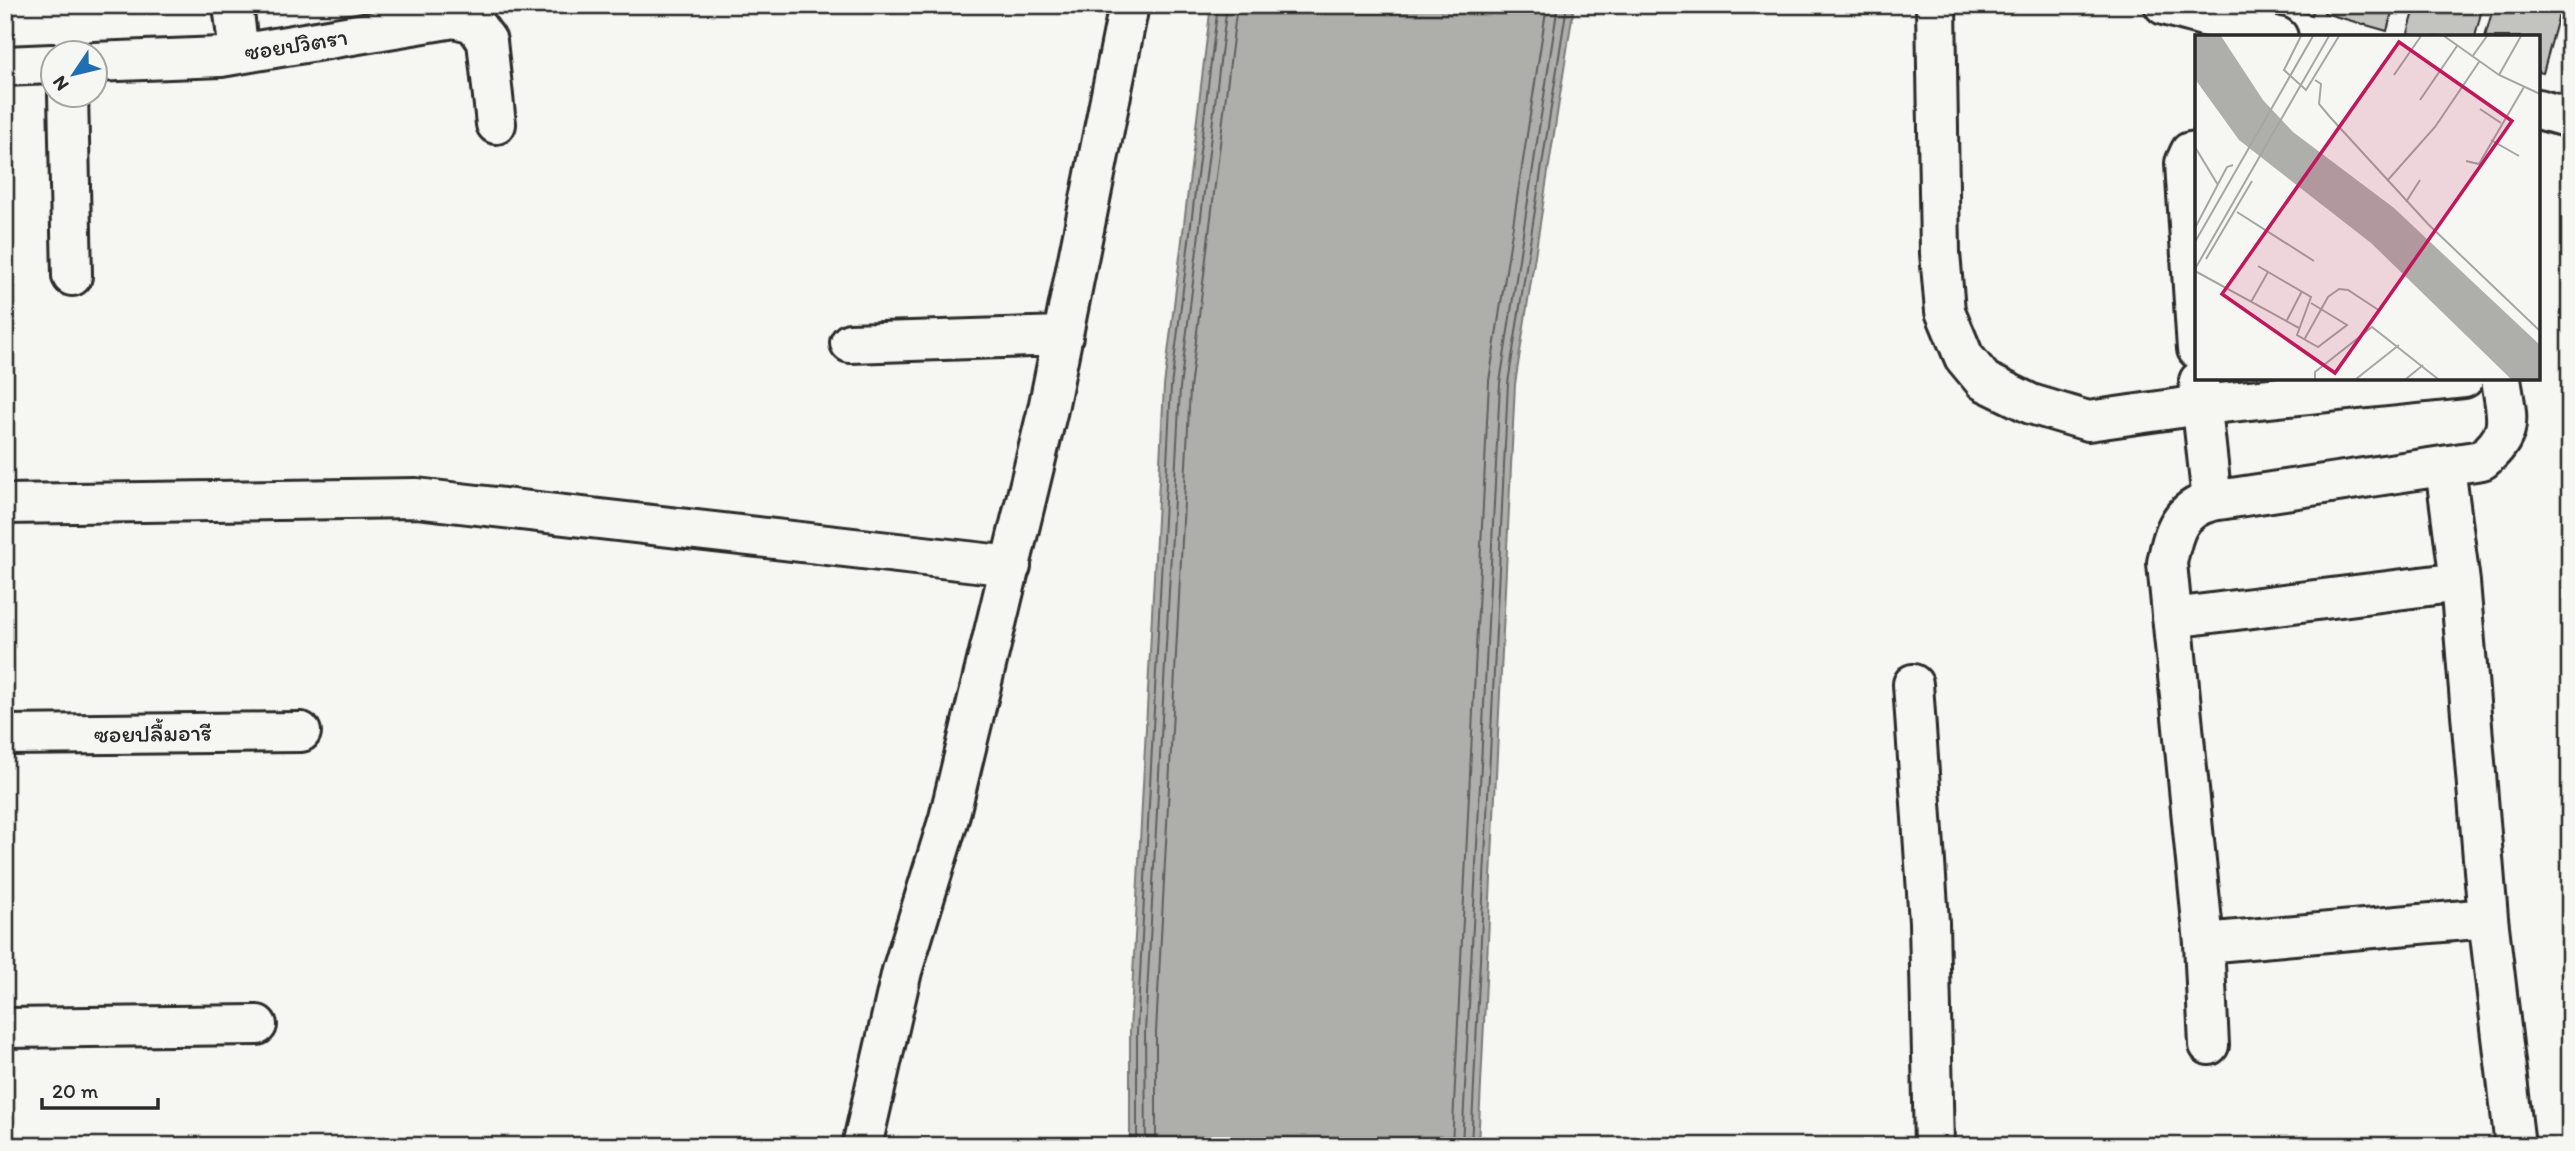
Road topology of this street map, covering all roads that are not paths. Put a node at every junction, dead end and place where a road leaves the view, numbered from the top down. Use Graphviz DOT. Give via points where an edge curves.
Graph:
graph roads {
  1 [pos="233,5"];
  2 [pos="1129,5"];
  3 [pos="1936,5"];
  4 [pos="2164,5"];
  5 [pos="2271,35"];
  6 [pos="239,54"];
  7 [pos="108,61"];
  8 [pos="38,65"];
  9 [pos="5,66"];
  10 [pos="68,108"];
  11 [pos="2540,110"];
  12 [pos="2570,118"];
  13 [pos="496,124"];
  14 [pos="2195,151"];
  15 [pos="72,276"];
  16 [pos="2195,318"];
  17 [pos="1063,336"];
  18 [pos="850,342"];
  19 [pos="2423,380"];
  20 [pos="2501,380"];
  21 [pos="2200,391"];
  22 [pos="2445,467"];
  23 [pos="2212,501"];
  24 [pos="5,504"];
  25 [pos="1011,566"];
  26 [pos="2460,582"];
  27 [pos="2172,618"];
  28 [pos="1913,684"];
  29 [pos="301,732"];
  30 [pos="5,735"];
  31 [pos="2488,918"];
  32 [pos="2204,943"];
  33 [pos="257,1025"];
  34 [pos="5,1028"];
  35 [pos="2209,1045"];
  36 [pos="862,1146"];
  37 [pos="1934,1146"];
  38 [pos="2515,1146"];
  1 -- 6 [label="street"];
  2 -- 17 [label="street"];
  3 -- 21 [label="street" via="1941,265 1945,311 1964,357 1984,381 2031,404 2088,421"];
  4 -- 5 [label="street"];
  6 -- 7 [label="street, ซอยปวิตรา"];
  6 -- 13 [label="street, ซอยปวิตรา" via="454,18 474,23 486,41"];
  8 -- 9 [label="street"];
  10 -- 15 [label="street"];
  11 -- 12 [label="street"];
  14 -- 16 [label="street" via="2185,163"];
  17 -- 18 [label="street"];
  17 -- 25 [label="street"];
  19 -- 21 [label="street"];
  20 -- 22 [label="street" via="2507,428 2500,446 2482,460"];
  21 -- 23 [label="street"];
  22 -- 23 [label="street"];
  22 -- 26 [label="street"];
  23 -- 27 [label="street" via="2183,516 2173,534 2167,563"];
  24 -- 25 [label="street" via="416,498"];
  25 -- 36 [label="street" via="949,818 902,971"];
  26 -- 27 [label="street"];
  26 -- 31 [label="street"];
  27 -- 32 [label="street"];
  28 -- 37 [label="street" via="1929,922"];
  29 -- 30 [label="street, ซอยปลื้มอารี"];
  31 -- 32 [label="street"];
  31 -- 38 [label="street"];
  32 -- 35 [label="street"];
  33 -- 34 [label="street"];
}
